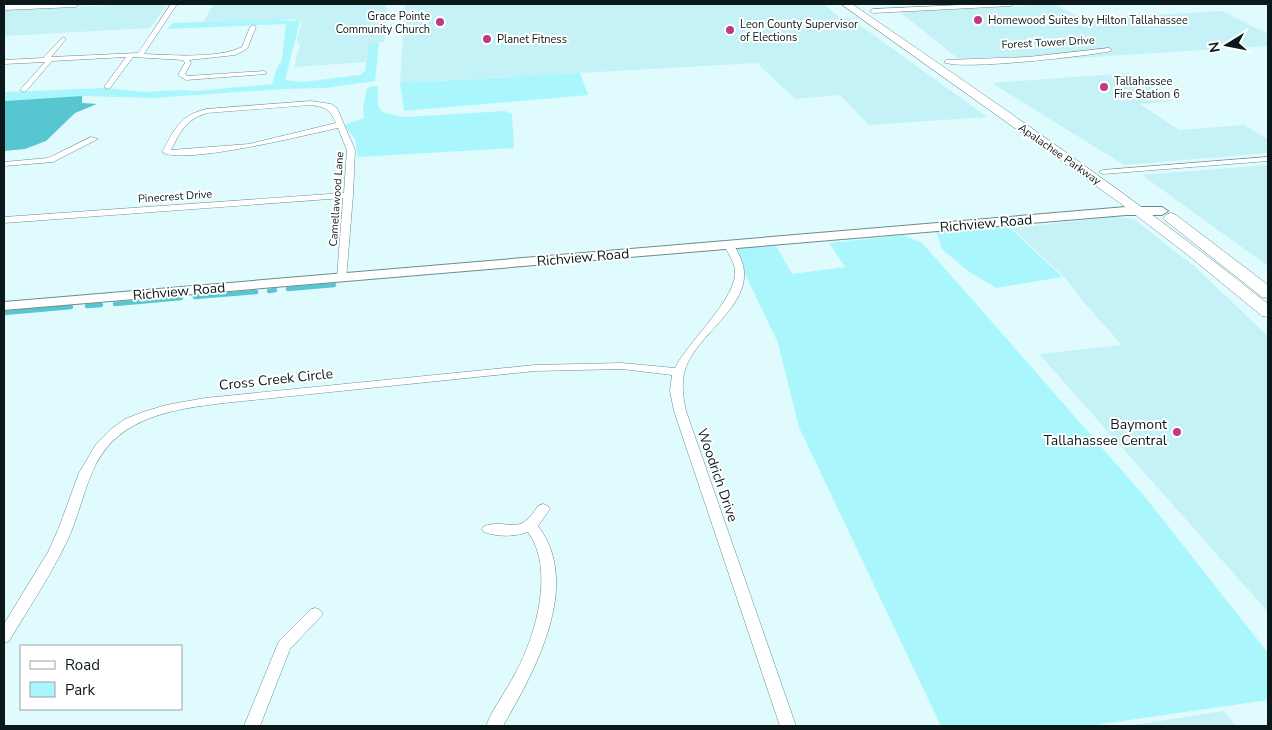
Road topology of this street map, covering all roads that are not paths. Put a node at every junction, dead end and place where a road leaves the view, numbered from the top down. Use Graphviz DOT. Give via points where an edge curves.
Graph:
graph roads {
  1 [pos="75,4"];
  2 [pos="174,4"];
  3 [pos="846,4"];
  4 [pos="1011,4"];
  5 [pos="4,7"];
  6 [pos="862,9"];
  7 [pos="877,14"];
  8 [pos="253,27"];
  9 [pos="63,39"];
  10 [pos="131,55"];
  11 [pos="140,55"];
  12 [pos="185,58"];
  13 [pos="48,60"];
  14 [pos="4,62"];
  15 [pos="947,62"];
  16 [pos="930,63"];
  17 [pos="264,73"];
  18 [pos="108,87"];
  19 [pos="24,90"];
  20 [pos="1010,113"];
  21 [pos="339,125"];
  22 [pos="174,137"];
  23 [pos="94,139"];
  24 [pos="206,151"];
  25 [pos="1268,160"];
  26 [pos="4,164"];
  27 [pos="1103,172"];
  28 [pos="349,195"];
  29 [pos="1140,211"];
  30 [pos="1162,211"];
  31 [pos="4,220"];
  32 [pos="729,245"];
  33 [pos="342,278"];
  34 [pos="1268,293"];
  35 [pos="4,306"];
  36 [pos="1268,312"];
  37 [pos="680,372"];
  38 [pos="543,510"];
  39 [pos="531,526"];
  40 [pos="489,529"];
  41 [pos="315,614"];
  42 [pos="4,637"];
  43 [pos="252,726"];
  44 [pos="494,726"];
  45 [pos="788,726"];
  1 -- 5 [label="main road"];
  2 -- 11 [label="street"];
  3 -- 6 [label="main road, Apalachee Parkway"];
  4 -- 7 [label="street"];
  6 -- 7 [label="main road"];
  6 -- 16 [label="main road, Apalachee Parkway"];
  7 -- 15 [label="main road, Apalachee Parkway"];
  8 -- 12 [label="street" via="241,52"];
  9 -- 13 [label="street"];
  10 -- 11 [label="street"];
  10 -- 13 [label="street"];
  10 -- 18 [label="street"];
  11 -- 12 [label="street"];
  12 -- 17 [label="street" via="188,64 181,75 186,78"];
  13 -- 14 [label="street"];
  13 -- 19 [label="street"];
  15 -- 15 [label="street, Forest Tower Drive" via="1073,55 1109,50 963,59"];
  15 -- 16 [label="main road"];
  15 -- 20 [label="main road, Apalachee Parkway"];
  16 -- 20 [label="main road, Apalachee Parkway" via="978,96"];
  20 -- 27 [label="main road, Apalachee Parkway"];
  20 -- 29 [label="main road, Apalachee Parkway"];
  21 -- 22 [label="street, Camellawood Lane" via="334,110 318,104 230,108 201,112 187,118"];
  21 -- 24 [label="street" via="269,143"];
  21 -- 28 [label="street, Camellawood Lane" via="349,140 351,150"];
  22 -- 24 [label="street" via="179,143"];
  22 -- 24 [label="street" via="166,152"];
  23 -- 26 [label="street" via="50,160"];
  25 -- 27 [label="street"];
  27 -- 30 [label="main road, Apalachee Parkway"];
  28 -- 31 [label="street, Pinecrest Drive"];
  28 -- 33 [label="street, Camellawood Lane"];
  29 -- 30 [label="street, Richview Road"];
  29 -- 32 [label="street, Richview Road"];
  29 -- 36 [label="main road, Apalachee Parkway"];
  30 -- 34 [label="main road, Apalachee Parkway"];
  32 -- 33 [label="street, Richview Road"];
  32 -- 37 [label="street, Woodrich Drive" via="740,272 738,286 684,359"];
  33 -- 35 [label="street, Richview Road"];
  37 -- 42 [label="street, Cross Creek Circle" via="622,366 535,368 224,399 157,409 116,431 90,462 61,538"];
  37 -- 45 [label="street, Woodrich Drive" via="676,388 680,411"];
  38 -- 39 [label="street"];
  39 -- 40 [label="street" via="510,531"];
  39 -- 44 [label="street" via="542,539 548,559 548,594 542,632 526,669"];
  41 -- 43 [label="street" via="284,645"];
}
